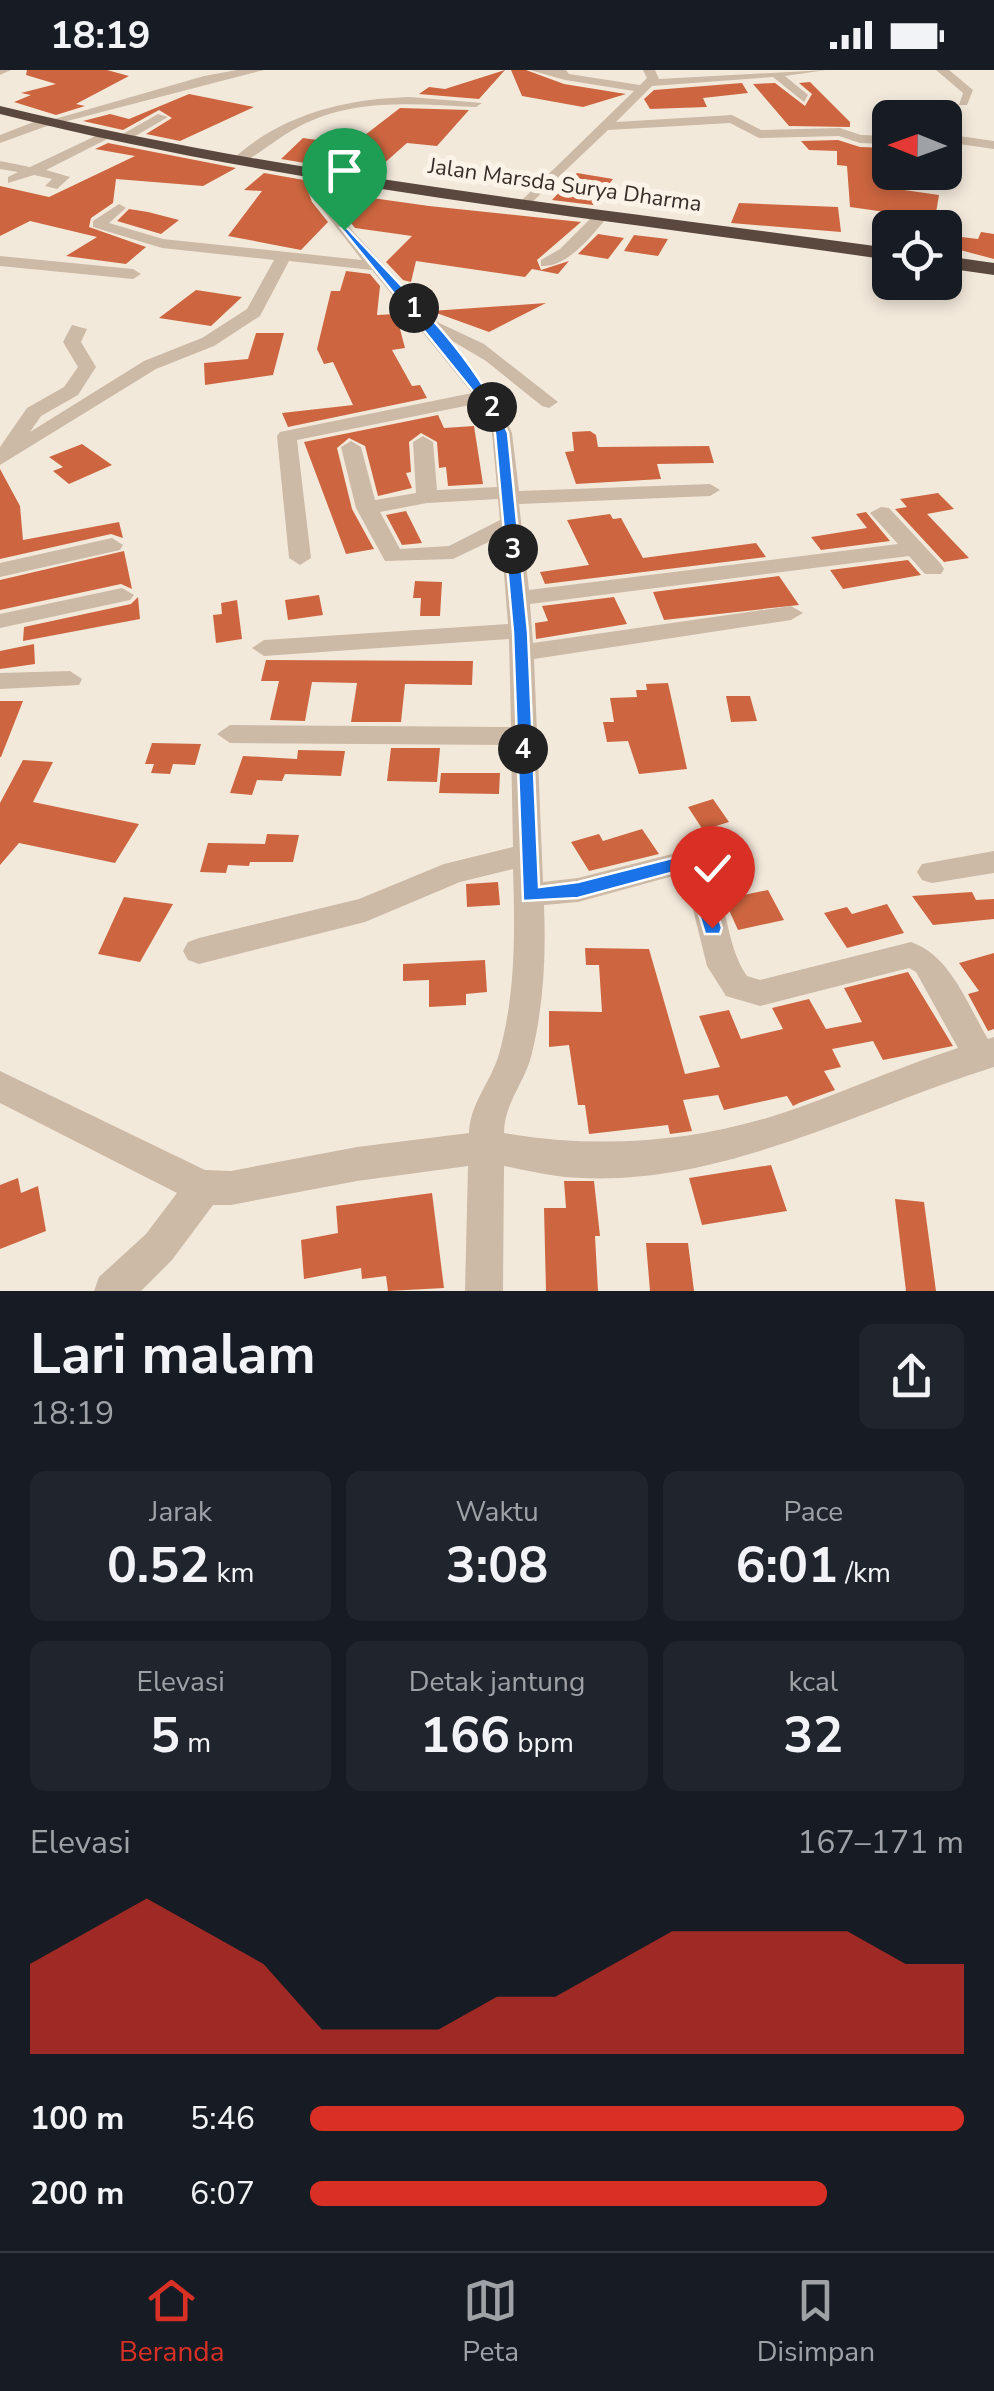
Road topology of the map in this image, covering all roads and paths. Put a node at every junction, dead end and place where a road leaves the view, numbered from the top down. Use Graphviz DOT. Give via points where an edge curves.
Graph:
graph roads {
  1 [pos="258,70"];
  2 [pos="536,70"];
  3 [pos="603,70"];
  4 [pos="820,70"];
  5 [pos="942,70"];
  6 [pos="562,73"];
  7 [pos="776,74"];
  8 [pos="646,81"];
  9 [pos="613,85"];
  10 [pos="804,98"];
  11 [pos="963,102"];
  12 [pos="476,103"];
  13 [pos="0,110"];
  14 [pos="162,117"];
  15 [pos="46,124"];
  16 [pos="603,127"];
  17 [pos="851,136"];
  18 [pos="114,138"];
  19 [pos="872,138"];
  20 [pos="0,139"];
  21 [pos="962,140"];
  22 [pos="994,145"];
  23 [pos="241,158"];
  24 [pos="859,160"];
  25 [pos="0,164"];
  26 [pos="34,171"];
  27 [pos="312,172"];
  28 [pos="14,180"];
  29 [pos="52,186"];
  30 [pos="527,204"];
  31 [pos="118,208"];
  32 [pos="603,214"];
  33 [pos="872,251"];
  34 [pos="283,258"];
  35 [pos="0,262"];
  36 [pos="547,263"];
  37 [pos="962,264"];
  38 [pos="374,266"];
  39 [pos="994,269"];
  40 [pos="133,274"];
  41 [pos="429,325"];
  42 [pos="78,329"];
  43 [pos="482,396"];
  44 [pos="549,402"];
  45 [pos="424,442"];
  46 [pos="350,447"];
  47 [pos="1,459"];
  48 [pos="710,490"];
  49 [pos="427,497"];
  50 [pos="510,504"];
  51 [pos="367,508"];
  52 [pos="881,513"];
  53 [pos="112,545"];
  54 [pos="911,548"];
  55 [pos="300,558"];
  56 [pos="0,570"];
  57 [pos="933,570"];
  58 [pos="122,595"];
  59 [pos="518,598"];
  60 [pos="791,613"];
  61 [pos="0,621"];
  62 [pos="520,642"];
  63 [pos="264,648"];
  64 [pos="70,679"];
  65 [pos="0,681"];
  66 [pos="230,734"];
  67 [pos="522,736"];
  68 [pos="528,854"];
  69 [pos="994,862"];
  70 [pos="932,872"];
  71 [pos="530,896"];
  72 [pos="200,951"];
  73 [pos="986,1053"];
  74 [pos="0,1086"];
  75 [pos="488,1147"];
  76 [pos="204,1187"];
  77 [pos="113,1291"];
  78 [pos="484,1291"];
  1 -- 15 [label="street"];
  2 -- 6 [label="street"];
  3 -- 9 [label="street"];
  4 -- 7 [label="street"];
  5 -- 11 [label="street" via="969,92"];
  6 -- 9 [label="street"];
  7 -- 8 [label="street" via="677,88"];
  7 -- 10 [label="street"];
  8 -- 9 [label="street"];
  8 -- 16 [label="street"];
  12 -- 23 [label="street" via="382,101 331,110"];
  13 -- 15 [label="highway, Jalan Marsda Surya Dharma"];
  14 -- 18 [label="street"];
  15 -- 18 [label="highway, Jalan Marsda Surya Dharma"];
  15 -- 20 [label="street"];
  16 -- 17 [label="street" via="726,119 759,134"];
  16 -- 30 [label="street"];
  17 -- 19 [label="street"];
  17 -- 24 [label="street"];
  18 -- 23 [label="highway, Jalan Marsda Surya Dharma"];
  18 -- 26 [label="street"];
  21 -- 22 [label="street"];
  23 -- 27 [label="highway, Jalan Marsda Surya Dharma"];
  25 -- 26 [label="street"];
  26 -- 28 [label="street"];
  26 -- 29 [label="street" via="62,177"];
  27 -- 30 [label="highway, Jalan Marsda Surya Dharma"];
  27 -- 38 [label="street" via="322,200"];
  30 -- 32 [label="highway, Jalan Marsda Surya Dharma"];
  31 -- 34 [label="street" via="98,224 162,244"];
  32 -- 33 [label="highway, Jalan Marsda Surya Dharma"];
  32 -- 36 [label="street"];
  34 -- 38 [label="street"];
  34 -- 47 [label="street" via="254,312 208,342 150,365"];
  35 -- 40 [label="street"];
  37 -- 39 [label="highway"];
  38 -- 41 [label="street"];
  41 -- 43 [label="street"];
  41 -- 44 [label="street" via="487,352"];
  42 -- 47 [label="street" via="72,342 87,367 82,380 34,412"];
  43 -- 50 [label="street" via="502,433"];
  43 -- 55 [label="street" via="287,436"];
  45 -- 49 [label="street"];
  46 -- 51 [label="street"];
  48 -- 50 [label="street"];
  49 -- 50 [label="street"];
  49 -- 51 [label="street"];
  50 -- 51 [label="street" via="453,552 403,557 388,552"];
  50 -- 59 [label="street"];
  52 -- 54 [label="street"];
  53 -- 56 [label="street"];
  54 -- 57 [label="street"];
  54 -- 59 [label="street"];
  58 -- 61 [label="street"];
  59 -- 62 [label="street"];
  60 -- 62 [label="street"];
  62 -- 63 [label="street"];
  62 -- 67 [label="street"];
  64 -- 65 [label="street"];
  66 -- 67 [label="street"];
  67 -- 68 [label="street"];
  68 -- 71 [label="street"];
  68 -- 72 [label="street" via="454,872 365,910"];
  69 -- 70 [label="street"];
  71 -- 73 [label="street" via="676,864 702,885 723,966 737,987 760,993 911,955 927,963"];
  71 -- 75 [label="street" via="532,965 515,1057 487,1116"];
  73 -- 75 [label="street" via="798,1124 698,1150 564,1160"];
  74 -- 76 [label="street"];
  75 -- 76 [label="street"];
  75 -- 78 [label="street"];
  76 -- 77 [label="street" via="159,1247"];
}
